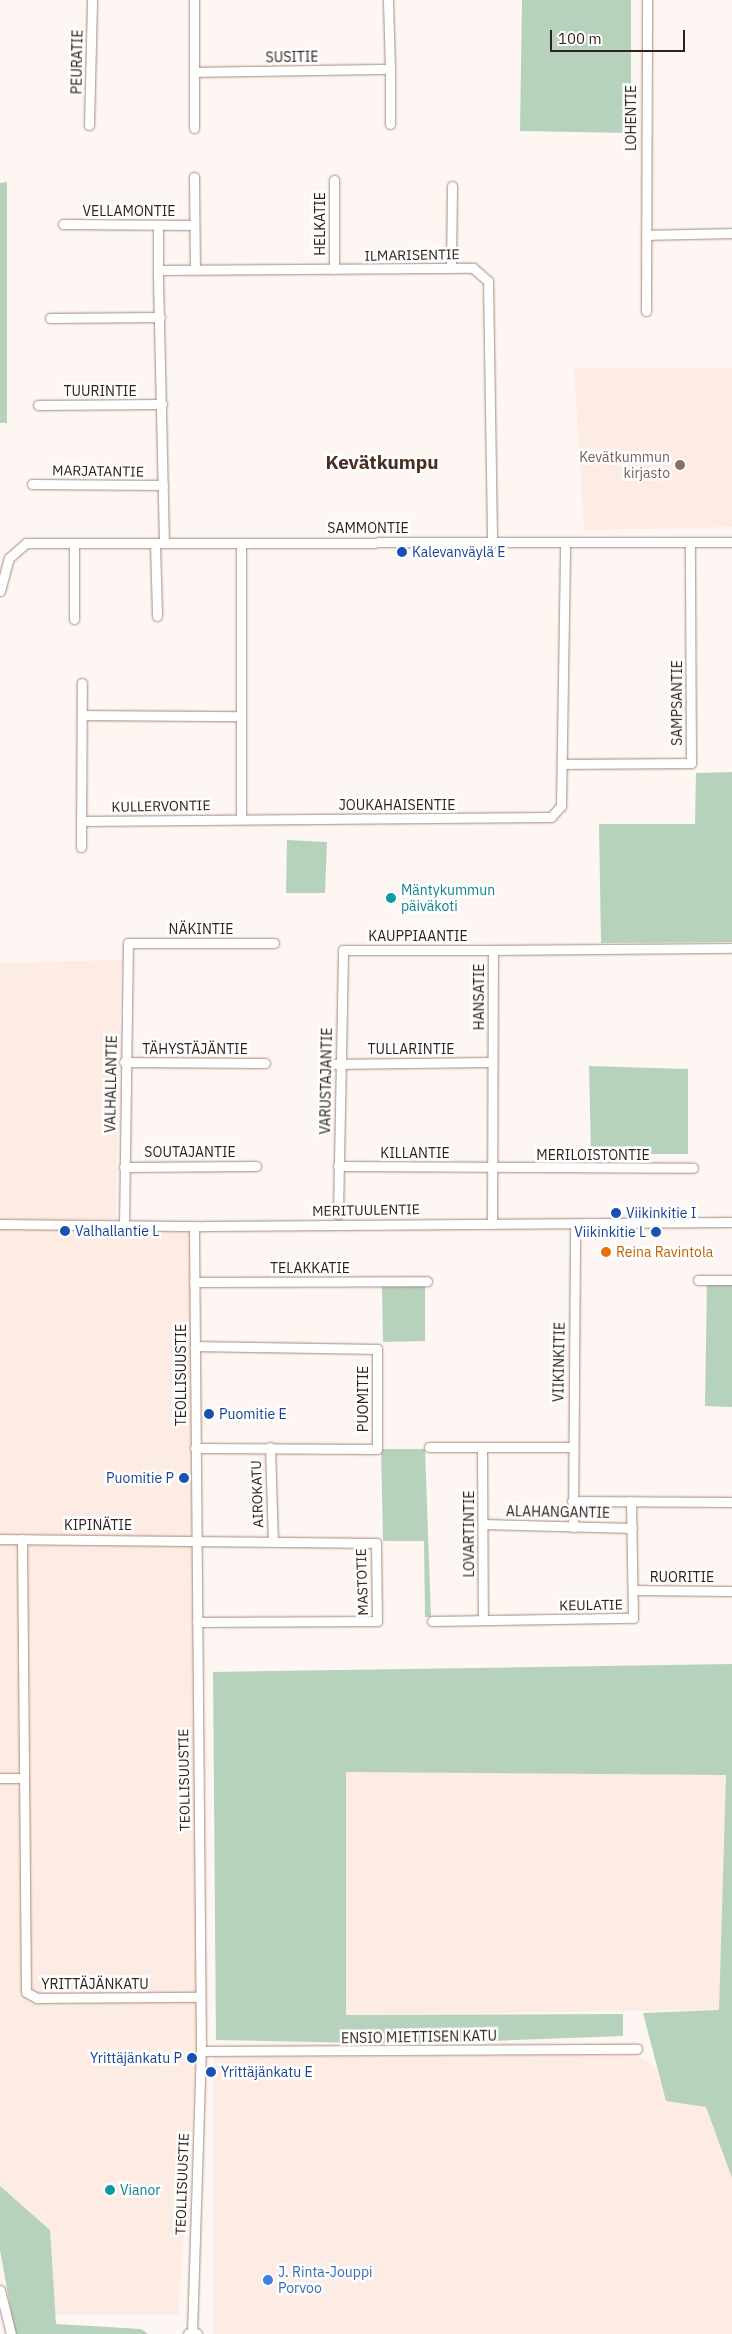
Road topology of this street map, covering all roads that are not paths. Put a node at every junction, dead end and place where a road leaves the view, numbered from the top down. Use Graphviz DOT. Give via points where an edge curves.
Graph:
graph roads {
  1 [pos="92,0"];
  2 [pos="194,0"];
  3 [pos="388,0"];
  4 [pos="647,0"];
  5 [pos="390,70"];
  6 [pos="194,72"];
  7 [pos="390,124"];
  8 [pos="89,125"];
  9 [pos="194,128"];
  10 [pos="194,177"];
  11 [pos="334,180"];
  12 [pos="452,186"];
  13 [pos="63,224"];
  14 [pos="158,225"];
  15 [pos="194,225"];
  16 [pos="732,233"];
  17 [pos="646,235"];
  18 [pos="195,268"];
  19 [pos="451,268"];
  20 [pos="334,269"];
  21 [pos="158,270"];
  22 [pos="646,311"];
  23 [pos="160,317"];
  24 [pos="50,318"];
  25 [pos="162,404"];
  26 [pos="38,405"];
  27 [pos="32,484"];
  28 [pos="163,485"];
  29 [pos="732,542"];
  30 [pos="74,543"];
  31 [pos="160,543"];
  32 [pos="241,543"];
  33 [pos="492,543"];
  34 [pos="565,544"];
  35 [pos="690,544"];
  36 [pos="0,591"];
  37 [pos="157,616"];
  38 [pos="74,619"];
  39 [pos="82,684"];
  40 [pos="82,715"];
  41 [pos="240,716"];
  42 [pos="562,764"];
  43 [pos="241,819"];
  44 [pos="81,821"];
  45 [pos="81,847"];
  46 [pos="128,943"];
  47 [pos="274,943"];
  48 [pos="732,948"];
  49 [pos="343,950"];
  50 [pos="492,950"];
  51 [pos="124,1062"];
  52 [pos="492,1062"];
  53 [pos="265,1063"];
  54 [pos="330,1064"];
  55 [pos="340,1064"];
  56 [pos="124,1166"];
  57 [pos="256,1166"];
  58 [pos="338,1166"];
  59 [pos="492,1167"];
  60 [pos="693,1168"];
  61 [pos="338,1214"];
  62 [pos="732,1222"];
  63 [pos="492,1223"];
  64 [pos="0,1224"];
  65 [pos="575,1224"];
  66 [pos="124,1226"];
  67 [pos="194,1226"];
  68 [pos="698,1280"];
  69 [pos="732,1280"];
  70 [pos="427,1281"];
  71 [pos="194,1282"];
  72 [pos="195,1346"];
  73 [pos="270,1447"];
  74 [pos="429,1447"];
  75 [pos="572,1447"];
  76 [pos="195,1448"];
  77 [pos="482,1448"];
  78 [pos="572,1501"];
  79 [pos="631,1501"];
  80 [pos="732,1502"];
  81 [pos="483,1524"];
  82 [pos="573,1527"];
  83 [pos="632,1528"];
  84 [pos="0,1539"];
  85 [pos="22,1539"];
  86 [pos="195,1540"];
  87 [pos="272,1541"];
  88 [pos="633,1590"];
  89 [pos="732,1591"];
  90 [pos="482,1620"];
  91 [pos="432,1621"];
  92 [pos="197,1622"];
  93 [pos="0,1778"];
  94 [pos="23,1778"];
  95 [pos="200,1997"];
  96 [pos="637,2049"];
  97 [pos="200,2052"];
  98 [pos="0,2290"];
  99 [pos="11,2334"];
  100 [pos="193,2334"];
  1 -- 8 [label="street, PEURATIE"];
  2 -- 6 [label="street"];
  3 -- 5 [label="street"];
  4 -- 17 [label="street, LOHENTIE"];
  5 -- 6 [label="street, SUSITIE"];
  5 -- 7 [label="street"];
  6 -- 9 [label="street"];
  10 -- 15 [label="street"];
  11 -- 20 [label="street, HELKATIE"];
  12 -- 19 [label="street"];
  13 -- 14 [label="street, VELLAMONTIE"];
  14 -- 15 [label="street, VELLAMONTIE"];
  14 -- 21 [label="street"];
  15 -- 18 [label="street"];
  16 -- 17 [label="street"];
  17 -- 22 [label="street, LOHENTIE"];
  18 -- 20 [label="street, ILMARISENTIE"];
  18 -- 21 [label="street, ILMARISENTIE"];
  19 -- 20 [label="street, ILMARISENTIE"];
  19 -- 33 [label="street, ILMARISENTIE" via="473,268 488,281"];
  21 -- 23 [label="street"];
  23 -- 24 [label="street"];
  23 -- 25 [label="street"];
  25 -- 26 [label="street, TUURINTIE"];
  25 -- 28 [label="street"];
  27 -- 28 [label="street, MARJATANTIE"];
  28 -- 31 [label="street"];
  29 -- 35 [label="street, SAMMONTIE"];
  30 -- 31 [label="street, SAMMONTIE"];
  30 -- 36 [label="street, SAMMONTIE" via="26,544 9,558"];
  30 -- 38 [label="street"];
  31 -- 32 [label="street, SAMMONTIE"];
  31 -- 37 [label="street"];
  32 -- 33 [label="street, SAMMONTIE"];
  32 -- 41 [label="street"];
  33 -- 34 [label="street, SAMMONTIE"];
  34 -- 35 [label="street, SAMMONTIE"];
  34 -- 42 [label="street, JOUKAHAISENTIE"];
  35 -- 42 [label="street, SAMPSANTIE" via="691,764"];
  39 -- 40 [label="street"];
  40 -- 41 [label="street"];
  40 -- 44 [label="street"];
  41 -- 43 [label="street"];
  42 -- 43 [label="street, JOUKAHAISENTIE" via="562,806 551,817"];
  43 -- 44 [label="street, KULLERVONTIE"];
  44 -- 45 [label="street"];
  46 -- 47 [label="street, NÄKINTIE"];
  46 -- 51 [label="street, VALHALLANTIE"];
  48 -- 50 [label="street, HANSATIE"];
  49 -- 50 [label="street, KAUPPIAANTIE"];
  49 -- 55 [label="street, VARUSTAJANTIE"];
  50 -- 52 [label="street, HANSATIE"];
  51 -- 53 [label="street, TÄHYSTÄJÄNTIE"];
  51 -- 56 [label="street, VALHALLANTIE"];
  52 -- 55 [label="street, TULLARINTIE"];
  52 -- 59 [label="street, HANSATIE"];
  54 -- 55 [label="street, TULLARINTIE"];
  55 -- 58 [label="street, VARUSTAJANTIE"];
  56 -- 57 [label="street, SOUTAJANTIE"];
  56 -- 66 [label="street, VALHALLANTIE"];
  58 -- 59 [label="street, KILLANTIE"];
  58 -- 61 [label="street, VARUSTAJANTIE"];
  59 -- 60 [label="street, MERILOISTONTIE"];
  59 -- 63 [label="street, HANSATIE"];
  62 -- 65 [label="street, MERITUULENTIE"];
  63 -- 65 [label="street, MERITUULENTIE"];
  63 -- 67 [label="street, MERITUULENTIE"];
  64 -- 66 [label="street, MERITUULENTIE"];
  65 -- 75 [label="street, VIIKINKITIE"];
  66 -- 67 [label="street, MERITUULENTIE"];
  67 -- 71 [label="street, TEOLLISUUSTIE"];
  68 -- 69 [label="street"];
  70 -- 71 [label="street, TELAKKATIE"];
  71 -- 72 [label="street, TEOLLISUUSTIE"];
  72 -- 73 [label="street, PUOMITIE" via="376,1349 377,1449"];
  72 -- 76 [label="street, TEOLLISUUSTIE"];
  73 -- 76 [label="street, PUOMITIE"];
  73 -- 87 [label="street, AIROKATU"];
  74 -- 77 [label="street"];
  75 -- 77 [label="street"];
  75 -- 78 [label="street, VIIKINKITIE"];
  76 -- 86 [label="street, TEOLLISUUSTIE"];
  77 -- 81 [label="street, LOVARTINTIE"];
  78 -- 79 [label="street"];
  78 -- 82 [label="street, VIIKINKITIE"];
  79 -- 80 [label="street"];
  79 -- 83 [label="street, KEULATIE"];
  81 -- 82 [label="street, ALAHANGANTIE"];
  81 -- 90 [label="street, LOVARTINTIE"];
  82 -- 83 [label="street, ALAHANGANTIE"];
  83 -- 88 [label="street, KEULATIE"];
  84 -- 85 [label="street, KIPINÄTIE"];
  85 -- 86 [label="street, KIPINÄTIE"];
  85 -- 94 [label="street, YRITTÄJÄNKATU"];
  86 -- 87 [label="street, MASTOTIE"];
  86 -- 92 [label="street, TEOLLISUUSTIE"];
  87 -- 92 [label="street, MASTOTIE" via="376,1543 378,1621"];
  88 -- 89 [label="street, RUORITIE"];
  88 -- 90 [label="street, KEULATIE" via="633,1618"];
  90 -- 91 [label="street, KEULATIE"];
  92 -- 95 [label="street, TEOLLISUUSTIE"];
  93 -- 94 [label="street"];
  94 -- 95 [label="street, YRITTÄJÄNKATU" via="26,1992 37,1998"];
  95 -- 97 [label="street, TEOLLISUUSTIE"];
  96 -- 97 [label="street, ENSIO MIETTISEN KATU"];
  97 -- 100 [label="street, TEOLLISUUSTIE"];
  98 -- 99 [label="street"];
}
